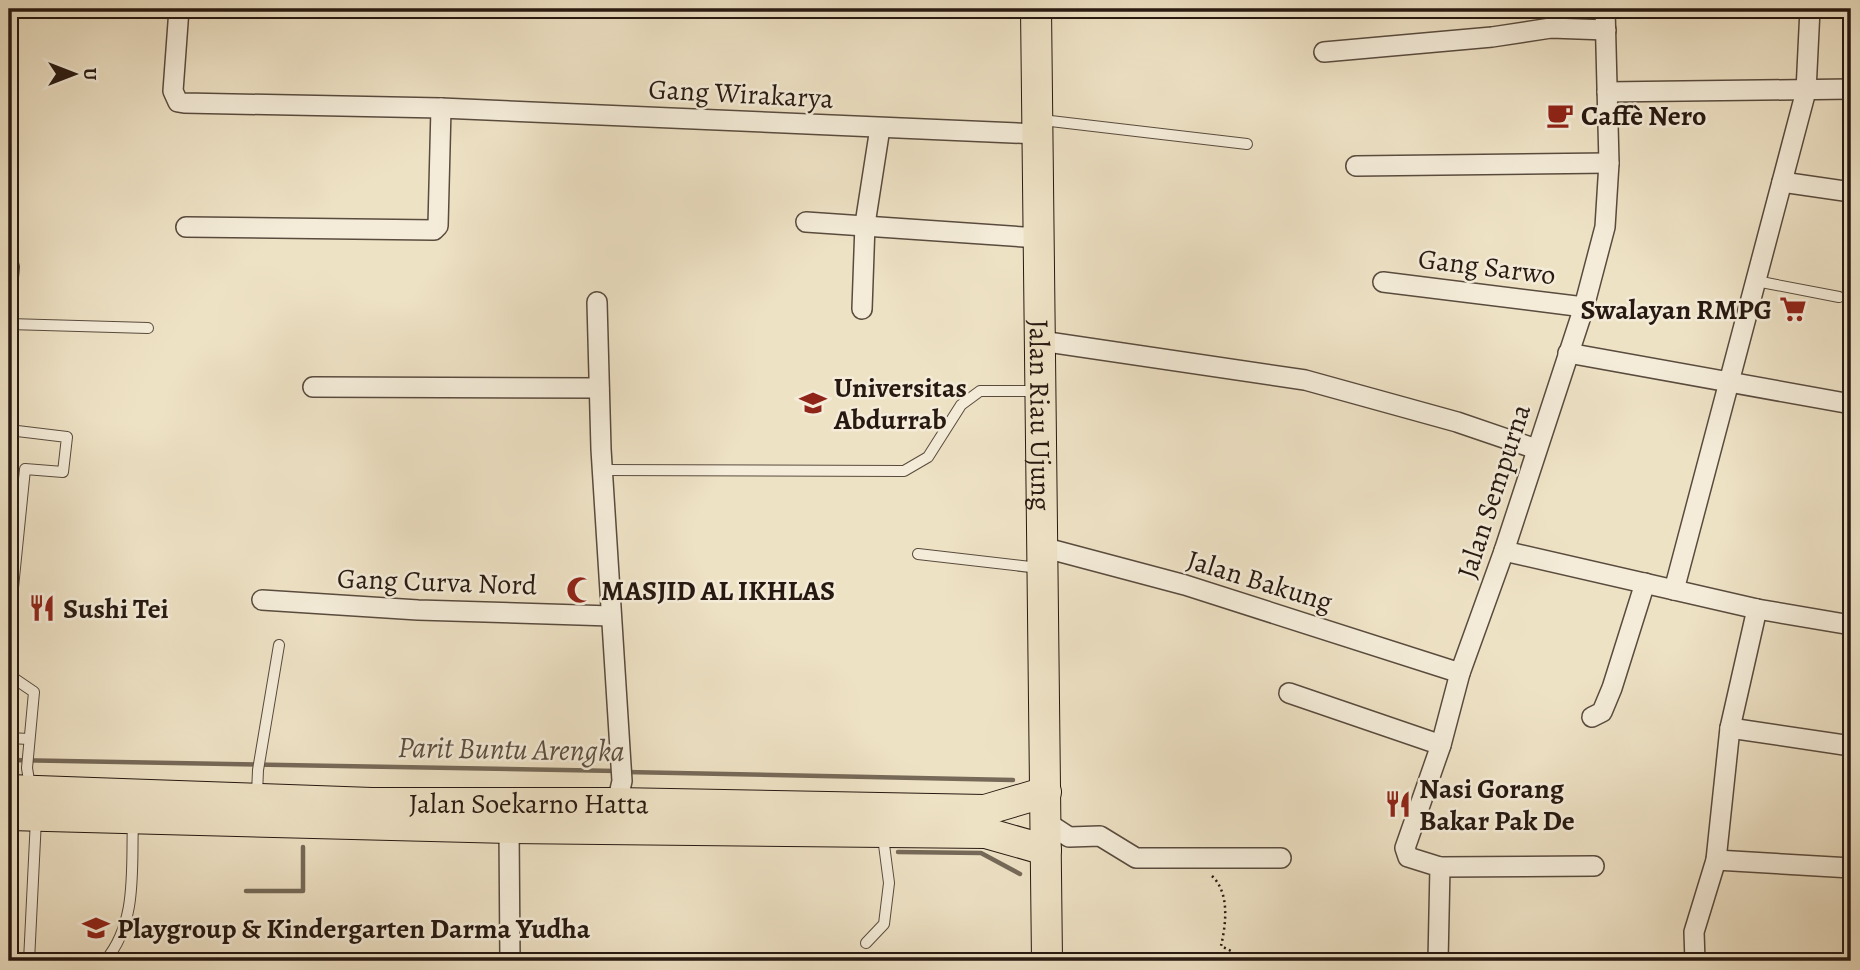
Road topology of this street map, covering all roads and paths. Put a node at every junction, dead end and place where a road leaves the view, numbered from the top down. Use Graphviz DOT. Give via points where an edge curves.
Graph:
graph roads {
  1 [pos="179,9"];
  2 [pos="1036,9"];
  3 [pos="1605,9"];
  4 [pos="1810,9"];
  5 [pos="1606,30"];
  6 [pos="1324,52"];
  7 [pos="1851,89"];
  8 [pos="1806,91"];
  9 [pos="1607,92"];
  10 [pos="441,108"];
  11 [pos="1038,127"];
  12 [pos="880,128"];
  13 [pos="1247,144"];
  14 [pos="1609,163"];
  15 [pos="1356,166"];
  16 [pos="1782,182"];
  17 [pos="1851,192"];
  18 [pos="806,222"];
  19 [pos="864,224"];
  20 [pos="186,227"];
  21 [pos="1039,238"];
  22 [pos="9,246"];
  23 [pos="1756,281"];
  24 [pos="1383,282"];
  25 [pos="1839,297"];
  26 [pos="597,302"];
  27 [pos="1584,307"];
  28 [pos="862,309"];
  29 [pos="9,322"];
  30 [pos="148,328"];
  31 [pos="1041,341"];
  32 [pos="1568,353"];
  33 [pos="1729,383"];
  34 [pos="313,387"];
  35 [pos="599,388"];
  36 [pos="1041,391"];
  37 [pos="1851,404"];
  38 [pos="9,430"];
  39 [pos="1536,449"];
  40 [pos="602,470"];
  41 [pos="1504,551"];
  42 [pos="918,554"];
  43 [pos="1043,558"];
  44 [pos="1644,583"];
  45 [pos="1674,590"];
  46 [pos="262,600"];
  47 [pos="1756,609"];
  48 [pos="611,616"];
  49 [pos="1851,625"];
  50 [pos="9,627"];
  51 [pos="279,645"];
  52 [pos="1460,673"];
  53 [pos="9,675"];
  54 [pos="1289,693"];
  55 [pos="1592,717"];
  56 [pos="1730,728"];
  57 [pos="9,738"];
  58 [pos="29,744"];
  59 [pos="1441,745"];
  60 [pos="1851,746"];
  61 [pos="257,784"];
  62 [pos="619,792"];
  63 [pos="1046,792"];
  64 [pos="22,796"];
  65 [pos="133,821"];
  66 [pos="509,828"];
  67 [pos="882,833"];
  68 [pos="1046,836"];
  69 [pos="1206,857"];
  70 [pos="1281,858"];
  71 [pos="1716,860"];
  72 [pos="1594,866"];
  73 [pos="1440,867"];
  74 [pos="1851,868"];
  75 [pos="866,943"];
  76 [pos="29,961"];
  77 [pos="105,961"];
  78 [pos="510,961"];
  79 [pos="1046,961"];
  80 [pos="1239,961"];
  81 [pos="1438,961"];
  82 [pos="1695,961"];
  1 -- 10 [label="street, Gang Wirakarya" via="173,91 178,102"];
  2 -- 11 [label="main road, Jalan Riau Ujung"];
  3 -- 5 [label="street, Jalan Sempurna"];
  4 -- 8 [label="street"];
  5 -- 6 [label="street" via="1551,28"];
  5 -- 9 [label="street, Jalan Sempurna"];
  7 -- 8 [label="street"];
  8 -- 9 [label="street"];
  8 -- 16 [label="street"];
  9 -- 14 [label="street, Jalan Sempurna"];
  10 -- 12 [label="street, Gang Wirakarya"];
  10 -- 20 [label="street" via="438,226 434,230"];
  11 -- 12 [label="street, Gang Wirakarya"];
  11 -- 13 [label="lane"];
  11 -- 21 [label="main road, Jalan Riau Ujung"];
  12 -- 19 [label="street"];
  14 -- 15 [label="street"];
  14 -- 27 [label="street, Jalan Sempurna" via="1605,227"];
  16 -- 17 [label="street"];
  16 -- 23 [label="street"];
  18 -- 19 [label="street"];
  19 -- 21 [label="street"];
  19 -- 28 [label="street"];
  21 -- 31 [label="main road, Jalan Riau Ujung"];
  22 -- 29 [label="lane" via="14,267"];
  23 -- 25 [label="lane"];
  23 -- 33 [label="street"];
  24 -- 27 [label="street, Gang Sarwo"];
  26 -- 35 [label="street"];
  27 -- 32 [label="street, Jalan Sempurna"];
  29 -- 30 [label="lane"];
  31 -- 36 [label="main road, Jalan Riau Ujung"];
  31 -- 39 [label="street" via="1305,380"];
  32 -- 33 [label="street"];
  32 -- 39 [label="street, Jalan Sempurna"];
  33 -- 37 [label="street"];
  33 -- 45 [label="street"];
  34 -- 35 [label="street"];
  35 -- 40 [label="street"];
  36 -- 40 [label="lane" via="980,391 961,405 928,457 904,471"];
  36 -- 43 [label="main road, Jalan Riau Ujung"];
  38 -- 50 [label="lane" via="67,437 62,472 26,469"];
  39 -- 41 [label="street, Jalan Sempurna"];
  40 -- 48 [label="street"];
  41 -- 44 [label="street"];
  41 -- 52 [label="street, Jalan Sempurna"];
  42 -- 43 [label="lane"];
  43 -- 52 [label="street, Jalan Bakung" via="1185,585"];
  43 -- 63 [label="main road, Jalan Riau Ujung"];
  44 -- 45 [label="street"];
  44 -- 55 [label="street" via="1612,688 1602,712"];
  45 -- 47 [label="street"];
  46 -- 48 [label="street, Gang Curva Nord"];
  47 -- 49 [label="street"];
  47 -- 56 [label="street"];
  48 -- 62 [label="street"];
  51 -- 61 [label="lane"];
  52 -- 59 [label="street, Jalan Sempurna"];
  53 -- 58 [label="lane" via="34,691"];
  54 -- 59 [label="street"];
  56 -- 60 [label="street"];
  56 -- 71 [label="street"];
  57 -- 58 [label="lane"];
  58 -- 64 [label="lane"];
  59 -- 73 [label="street, Jalan Sempurna" via="1405,848 1408,857"];
  61 -- 62 [label="main road, Jalan Soekarno Hatta" via="372,803"];
  61 -- 64 [label="main road, Jalan Soekarno Hatta"];
  62 -- 63 [label="main road, Jalan Soekarno Hatta" via="985,810"];
  63 -- 68 [label="main road, Jalan Riau Ujung"];
  64 -- 65 [label="main road, Jalan Soekarno Hatta"];
  64 -- 76 [label="lane"];
  65 -- 66 [label="main road, Jalan Soekarno Hatta"];
  65 -- 77 [label="lane" via="127,920"];
  66 -- 67 [label="main road, Jalan Soekarno Hatta"];
  66 -- 78 [label="street"];
  67 -- 68 [label="main road, Jalan Soekarno Hatta"];
  67 -- 75 [label="lane" via="889,883 884,924"];
  68 -- 69 [label="street" via="1100,836 1136,858"];
  68 -- 79 [label="main road, Jalan Riau Ujung"];
  69 -- 70 [label="street"];
  69 -- 80 [label="path" via="1208,872 1220,883 1224,901 1221,946 1234,952"];
  71 -- 74 [label="street"];
  71 -- 82 [label="street" via="1694,932"];
  72 -- 73 [label="street"];
  73 -- 81 [label="street"];
}
